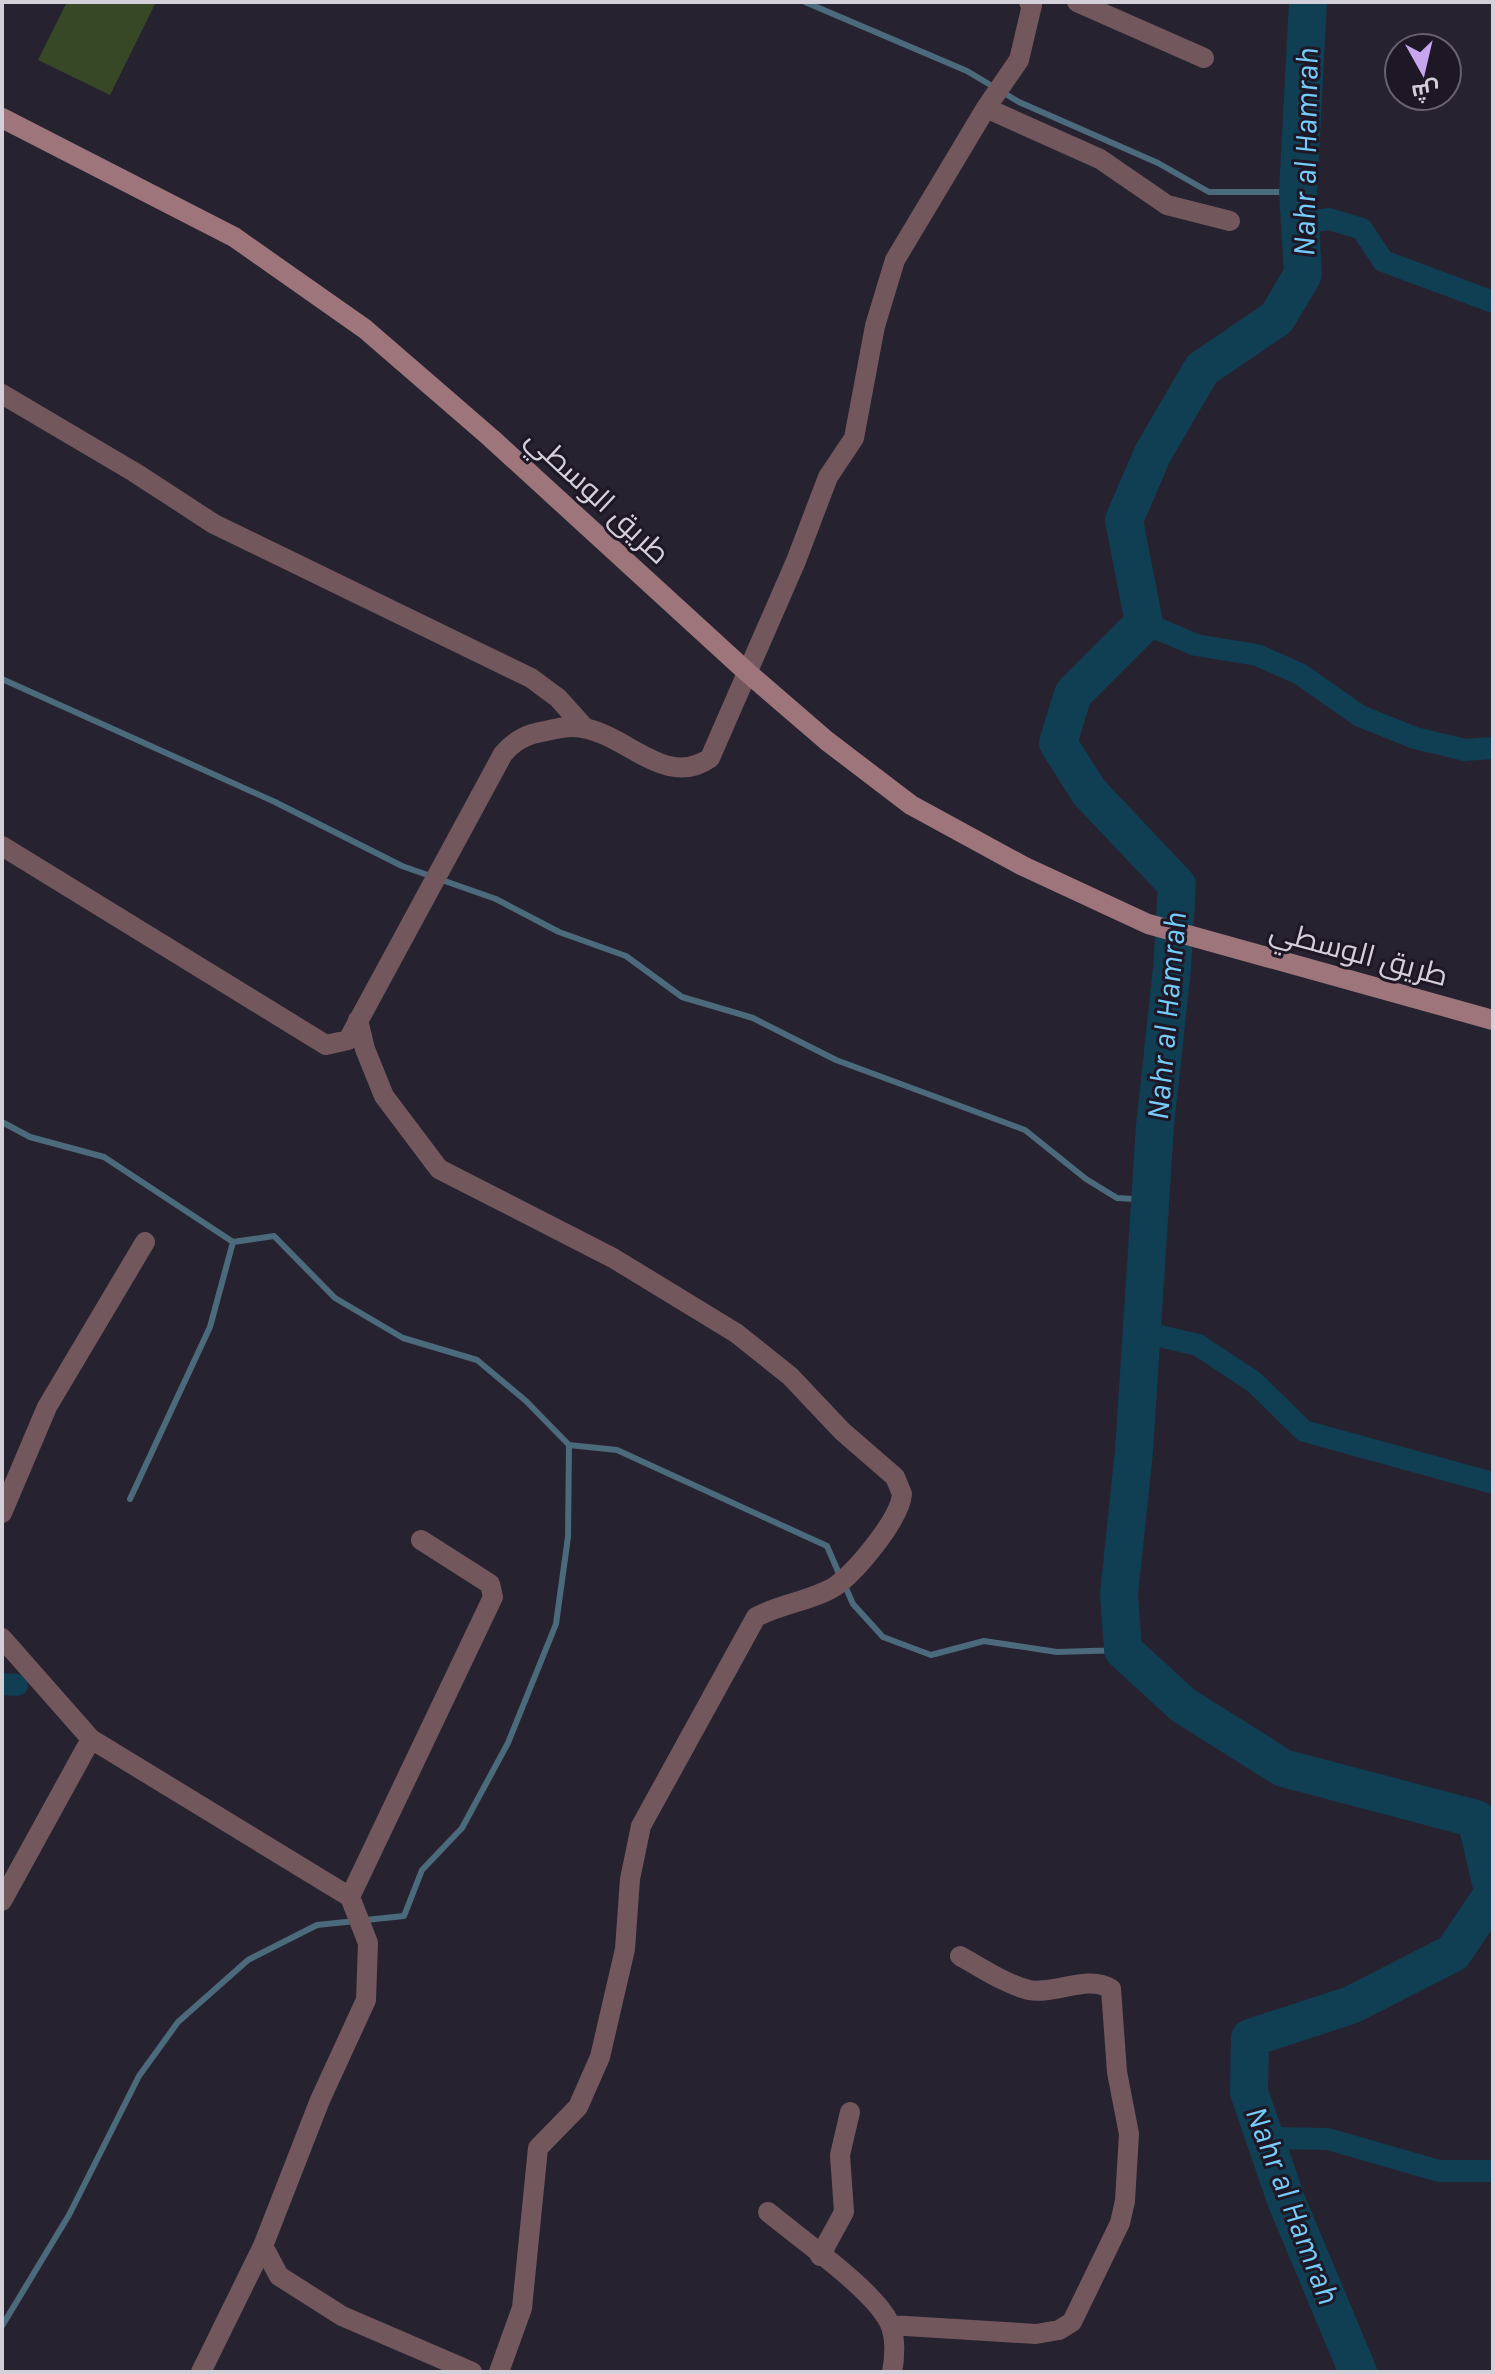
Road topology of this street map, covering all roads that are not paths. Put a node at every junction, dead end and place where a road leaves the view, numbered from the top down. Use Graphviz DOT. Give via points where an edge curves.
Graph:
graph roads {
  1 [pos="1077,2"];
  2 [pos="1032,3"];
  3 [pos="1204,58"];
  4 [pos="986,108"];
  5 [pos="2,118"];
  6 [pos="1230,221"];
  7 [pos="2,394"];
  8 [pos="748,673"];
  9 [pos="585,728"];
  10 [pos="2,846"];
  11 [pos="358,1020"];
  12 [pos="1493,1020"];
  13 [pos="145,1242"];
  14 [pos="2,1513"];
  15 [pos="421,1540"];
  16 [pos="2,1638"];
  17 [pos="91,1739"];
  18 [pos="2,1901"];
  19 [pos="355,1904"];
  20 [pos="960,1956"];
  21 [pos="850,2112"];
  22 [pos="768,2212"];
  23 [pos="263,2246"];
  24 [pos="820,2256"];
  25 [pos="890,2325"];
  26 [pos="201,2372"];
  27 [pos="472,2372"];
  28 [pos="499,2372"];
  29 [pos="892,2372"];
  1 -- 3 [label="street"];
  2 -- 4 [label="street" via="1019,60"];
  4 -- 6 [label="street" via="1100,159 1167,205"];
  4 -- 8 [label="street" via="895,260 875,326 854,438 828,477"];
  5 -- 8 [label="main road, طريق الوسطي" via="221,230 306,284 491,438"];
  7 -- 9 [label="street" via="214,524 531,678"];
  8 -- 9 [label="street" via="710,758 699,766 669,767"];
  8 -- 12 [label="main road, طريق الوسطي" via="911,805 1023,866 1148,924"];
  9 -- 11 [label="street" via="541,731 513,742 503,754"];
  10 -- 11 [label="street" via="326,1045 348,1040"];
  11 -- 28 [label="street" via="384,1096 439,1169 700,1309 770,1359 901,1487 902,1500 873,1548 837,1585 756,1617 641,1826 630,1879 625,1949 600,2057 578,2107 538,2148 522,2308"];
  13 -- 14 [label="street" via="47,1407"];
  15 -- 19 [label="street" via="490,1584 493,1597"];
  16 -- 17 [label="street"];
  17 -- 18 [label="street"];
  17 -- 19 [label="street"];
  19 -- 23 [label="street" via="368,1943 366,2000"];
  20 -- 25 [label="street" via="1028,1990 1086,1984 1111,1989 1117,2072 1129,2134 1125,2201 1081,2306 1072,2322 1059,2330 1036,2334"];
  21 -- 24 [label="street" via="840,2155 844,2212"];
  22 -- 24 [label="street"];
  23 -- 26 [label="street"];
  23 -- 27 [label="street" via="279,2276 342,2316"];
  24 -- 25 [label="street" via="878,2304"];
  25 -- 29 [label="street"];
}
